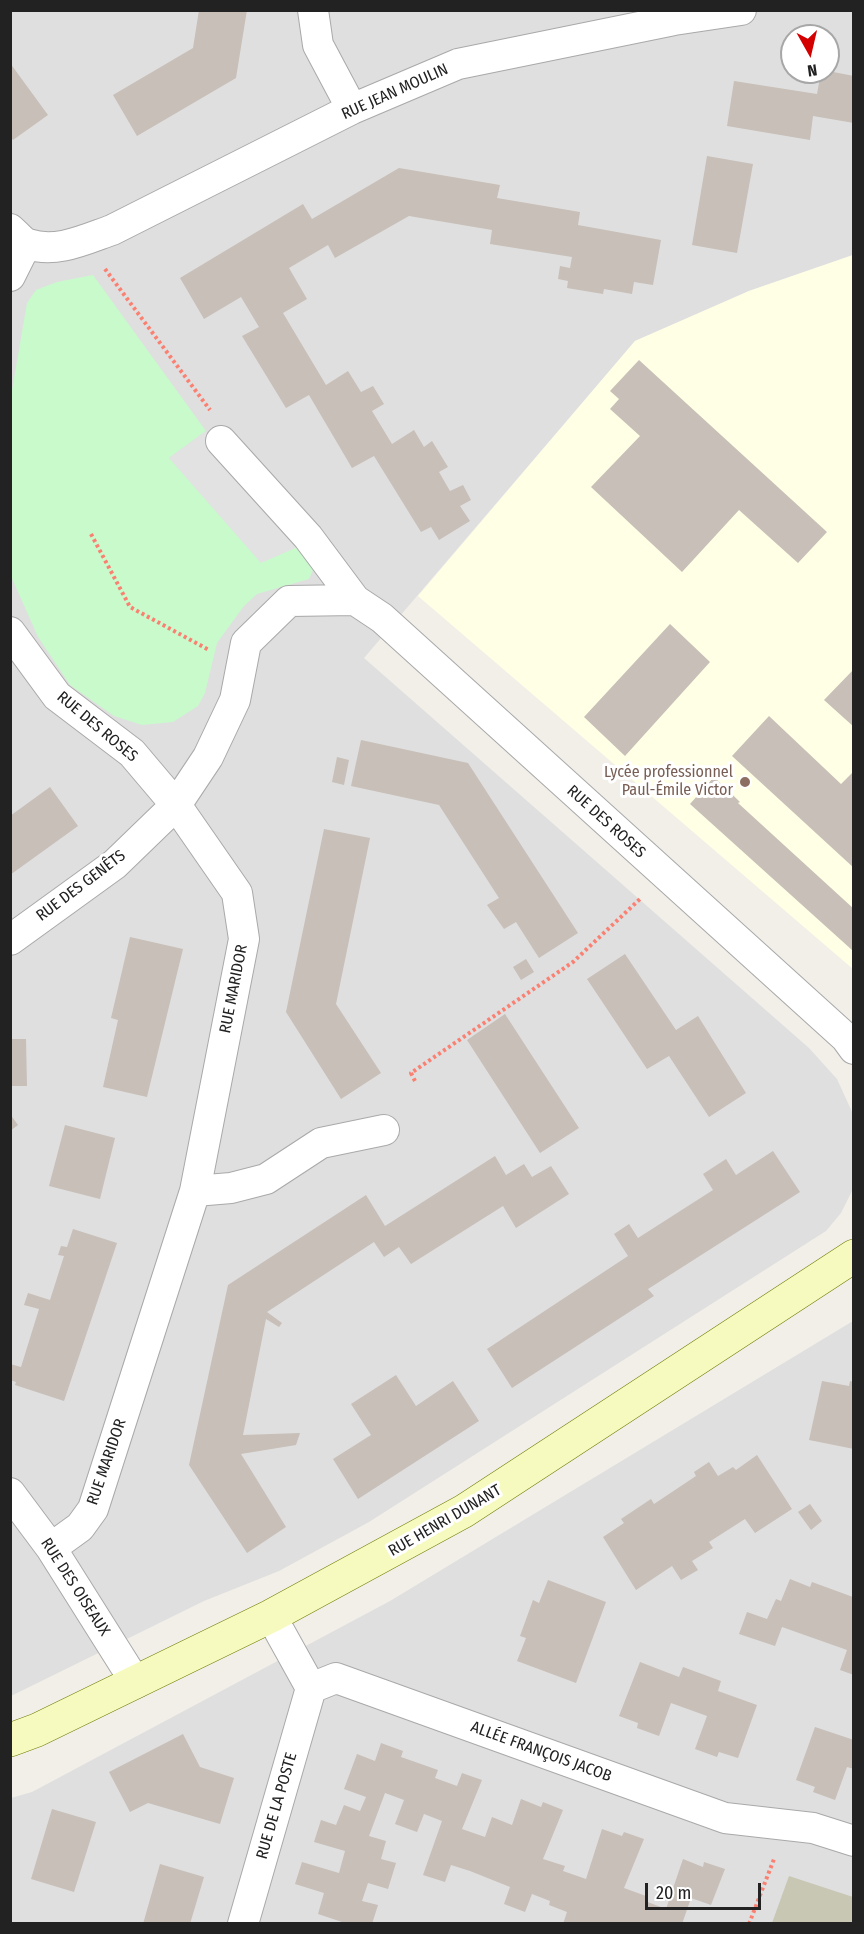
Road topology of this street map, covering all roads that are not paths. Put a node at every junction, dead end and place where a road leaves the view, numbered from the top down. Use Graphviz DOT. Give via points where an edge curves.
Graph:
graph roads {
  1 [pos="313,10"];
  2 [pos="741,10"];
  3 [pos="352,110"];
  4 [pos="18,237"];
  5 [pos="10,276"];
  6 [pos="219,430"];
  7 [pos="356,600"];
  8 [pos="10,632"];
  9 [pos="176,805"];
  10 [pos="10,940"];
  11 [pos="854,1048"];
  12 [pos="384,1130"];
  13 [pos="195,1191"];
  14 [pos="854,1256"];
  15 [pos="10,1493"];
  16 [pos="51,1548"];
  17 [pos="271,1616"];
  18 [pos="136,1683"];
  19 [pos="311,1688"];
  20 [pos="10,1740"];
  21 [pos="854,1841"];
  22 [pos="243,1923"];
  1 -- 3 [label="street" via="318,45"];
  2 -- 3 [label="street, RUE JEAN MOULIN" via="458,64"];
  3 -- 4 [label="street, RUE JEAN MOULIN" via="112,230 73,244 47,248"];
  4 -- 5 [label="street"];
  6 -- 7 [label="street, RUE DES ROSES"];
  7 -- 9 [label="street" via="289,601 246,642 235,700 208,757"];
  7 -- 11 [label="street, RUE DES ROSES" via="391,626"];
  8 -- 9 [label="street, RUE DES ROSES" via="57,696 132,753"];
  9 -- 10 [label="street, RUE DES GENÊTS" via="115,864"];
  9 -- 13 [label="street, RUE MARIDOR" via="237,893 244,939"];
  12 -- 13 [label="street" via="321,1143 266,1179 231,1188"];
  13 -- 16 [label="street, RUE MARIDOR" via="93,1509 80,1527"];
  14 -- 17 [label="street, RUE HENRI DUNANT" via="474,1506"];
  15 -- 16 [label="street, RUE DES OISEAUX"];
  16 -- 18 [label="street, RUE DES OISEAUX"];
  17 -- 18 [label="street, RUE HENRI DUNANT"];
  17 -- 19 [label="street"];
  18 -- 20 [label="street, RUE HENRI DUNANT"];
  19 -- 21 [label="street, ALLÉE FRANÇOIS JACOB" via="336,1678 725,1818 813,1828"];
  19 -- 22 [label="street, RUE DE LA POSTE"];
}
